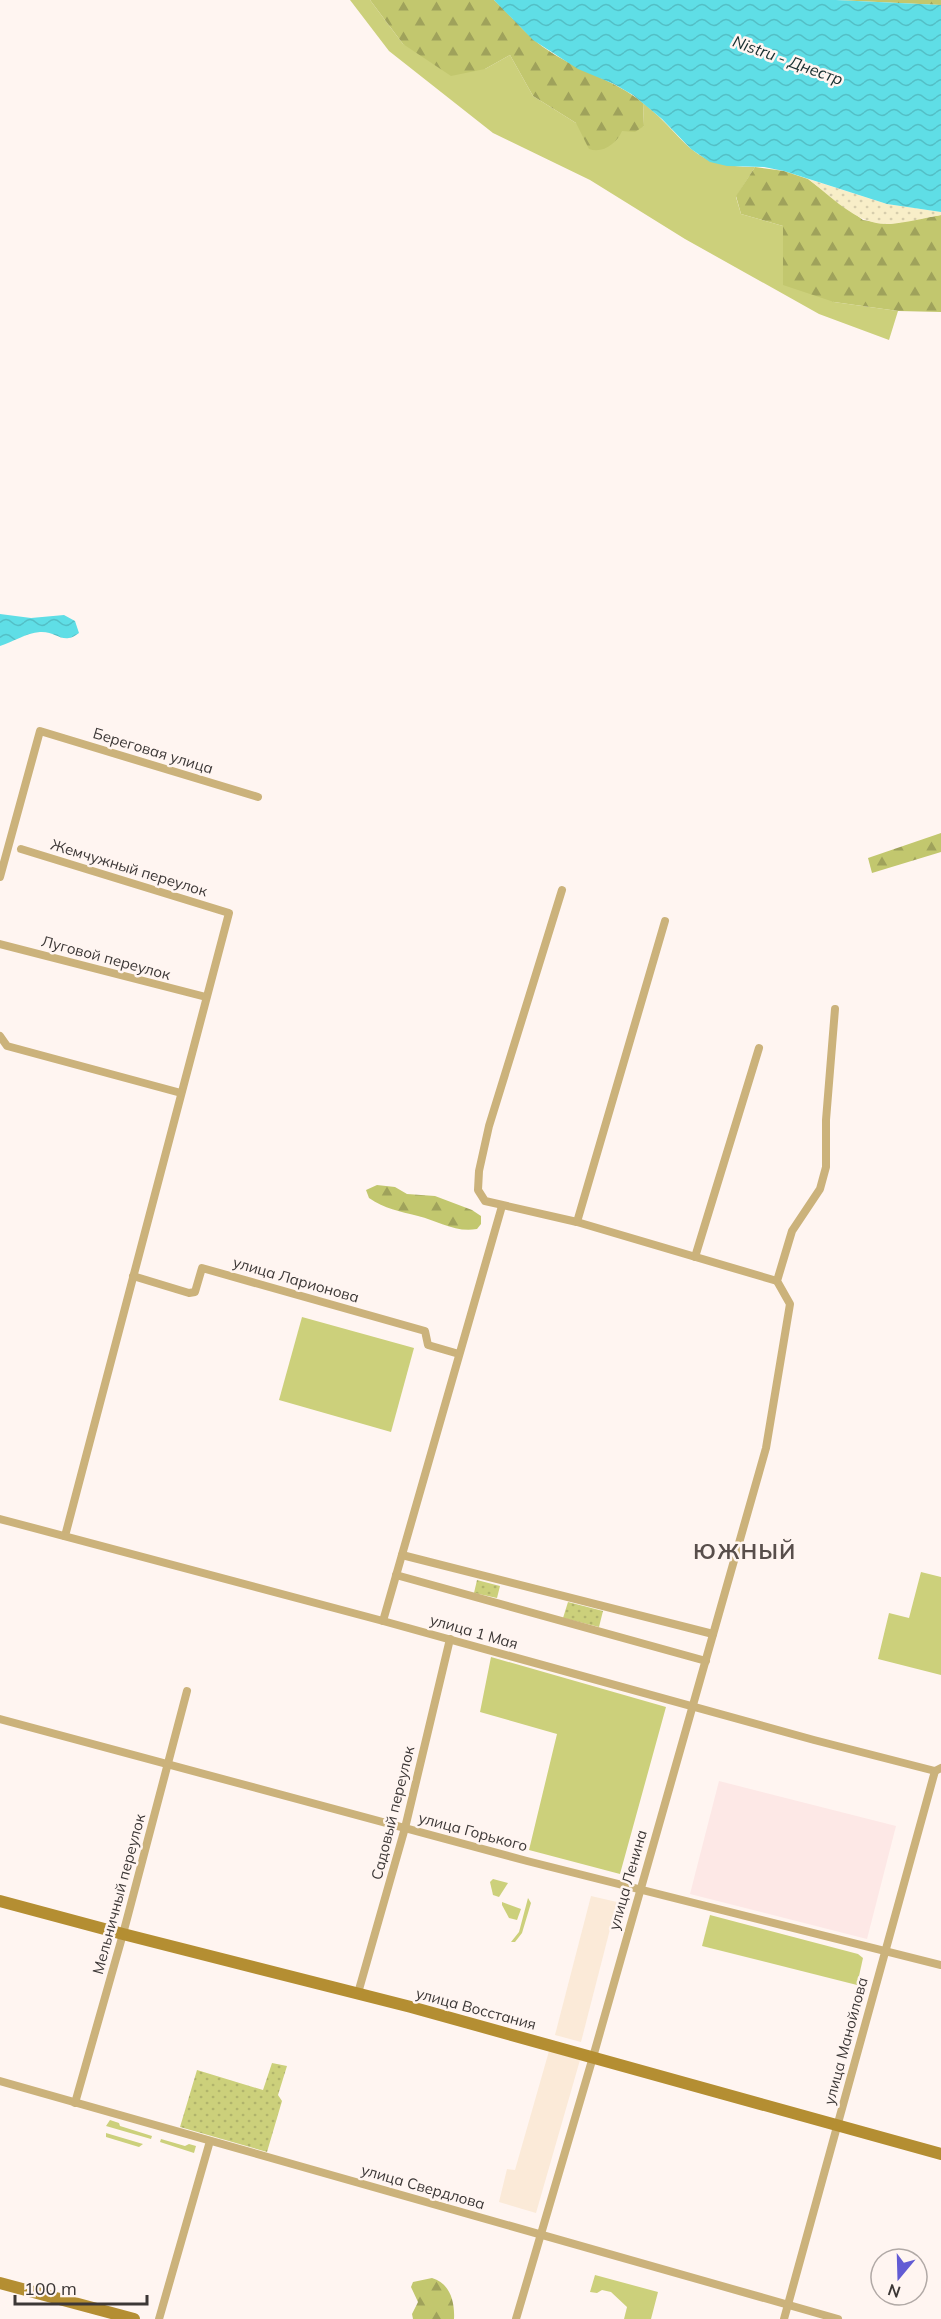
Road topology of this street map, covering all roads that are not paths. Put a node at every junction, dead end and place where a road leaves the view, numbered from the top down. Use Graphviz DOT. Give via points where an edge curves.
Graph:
graph roads {
  1 [pos="258,798"];
  2 [pos="21,849"];
  3 [pos="0,877"];
  4 [pos="562,890"];
  5 [pos="664,921"];
  6 [pos="0,944"];
  7 [pos="206,997"];
  8 [pos="835,1009"];
  9 [pos="0,1036"];
  10 [pos="759,1048"];
  11 [pos="181,1093"];
  12 [pos="502,1206"];
  13 [pos="577,1222"];
  14 [pos="694,1257"];
  15 [pos="133,1276"];
  16 [pos="777,1281"];
  17 [pos="459,1354"];
  18 [pos="0,1519"];
  19 [pos="65,1536"];
  20 [pos="402,1556"];
  21 [pos="396,1575"];
  22 [pos="383,1621"];
  23 [pos="713,1634"];
  24 [pos="450,1640"];
  25 [pos="706,1661"];
  26 [pos="187,1691"];
  27 [pos="692,1707"];
  28 [pos="0,1719"];
  29 [pos="168,1763"];
  30 [pos="938,1769"];
  31 [pos="405,1828"];
  32 [pos="639,1888"];
  33 [pos="0,1900"];
  34 [pos="123,1934"];
  35 [pos="885,1951"];
  36 [pos="941,1965"];
  37 [pos="358,1993"];
  38 [pos="593,2057"];
  39 [pos="0,2081"];
  40 [pos="75,2103"];
  41 [pos="837,2124"];
  42 [pos="210,2141"];
  43 [pos="941,2154"];
  44 [pos="540,2235"];
  45 [pos="0,2283"];
  46 [pos="788,2305"];
  47 [pos="134,2319"];
  48 [pos="159,2319"];
  49 [pos="516,2319"];
  50 [pos="784,2319"];
  51 [pos="838,2319"];
  1 -- 3 [label="street, Береговая улица" via="40,731"];
  2 -- 7 [label="street, Жемчужный переулок" via="229,913"];
  4 -- 12 [label="street" via="489,1126 479,1171 478,1190 485,1201"];
  5 -- 13 [label="street"];
  6 -- 7 [label="street, Луговой переулок"];
  7 -- 11 [label="street"];
  8 -- 16 [label="street" via="826,1167 819,1189 792,1231"];
  9 -- 11 [label="street" via="7,1046"];
  10 -- 14 [label="street"];
  11 -- 15 [label="street"];
  12 -- 13 [label="street"];
  12 -- 17 [label="street"];
  13 -- 14 [label="street"];
  14 -- 16 [label="street"];
  15 -- 17 [label="street, улица Ларионова" via="189,1293 195,1292 202,1268 425,1331 428,1345"];
  15 -- 19 [label="street"];
  16 -- 23 [label="street, улица Ленина" via="790,1304 766,1448"];
  17 -- 20 [label="street"];
  18 -- 19 [label="street, улица 1 Мая"];
  19 -- 22 [label="street, улица 1 Мая"];
  20 -- 21 [label="street"];
  20 -- 23 [label="street"];
  21 -- 22 [label="street"];
  21 -- 25 [label="street"];
  22 -- 24 [label="street, улица 1 Мая"];
  23 -- 25 [label="street, улица Ленина"];
  24 -- 27 [label="street, улица 1 Мая"];
  24 -- 31 [label="street, Садовый переулок"];
  25 -- 27 [label="street, улица Ленина"];
  26 -- 29 [label="street, Мельничный переулок"];
  27 -- 30 [label="street, улица 1 Мая"];
  27 -- 32 [label="street, улица Ленина"];
  28 -- 29 [label="street, улица Горького"];
  29 -- 31 [label="street, улица Горького"];
  29 -- 34 [label="street, Мельничный переулок"];
  30 -- 35 [label="street, улица Манойлова"];
  31 -- 32 [label="street, улица Горького"];
  31 -- 37 [label="street, Садовый переулок"];
  32 -- 35 [label="street, улица Горького"];
  32 -- 38 [label="street, улица Ленина"];
  33 -- 34 [label="street, улица Восстания"];
  34 -- 37 [label="street, улица Восстания"];
  34 -- 40 [label="street, Мельничный переулок"];
  35 -- 36 [label="street, улица Горького"];
  35 -- 41 [label="street, улица Манойлова"];
  37 -- 38 [label="street, улица Восстания"];
  38 -- 41 [label="street, улица Восстания"];
  38 -- 44 [label="street, улица Ленина"];
  39 -- 40 [label="street, улица Свердлова"];
  40 -- 42 [label="street, улица Свердлова"];
  41 -- 43 [label="street, улица Восстания"];
  41 -- 46 [label="street, улица Манойлова"];
  42 -- 44 [label="street, улица Свердлова"];
  42 -- 48 [label="street"];
  44 -- 46 [label="street, улица Свердлова"];
  44 -- 49 [label="street, улица Ленина"];
  45 -- 47 [label="street"];
  46 -- 50 [label="street, улица Манойлова"];
  46 -- 51 [label="street, улица Свердлова"];
}
